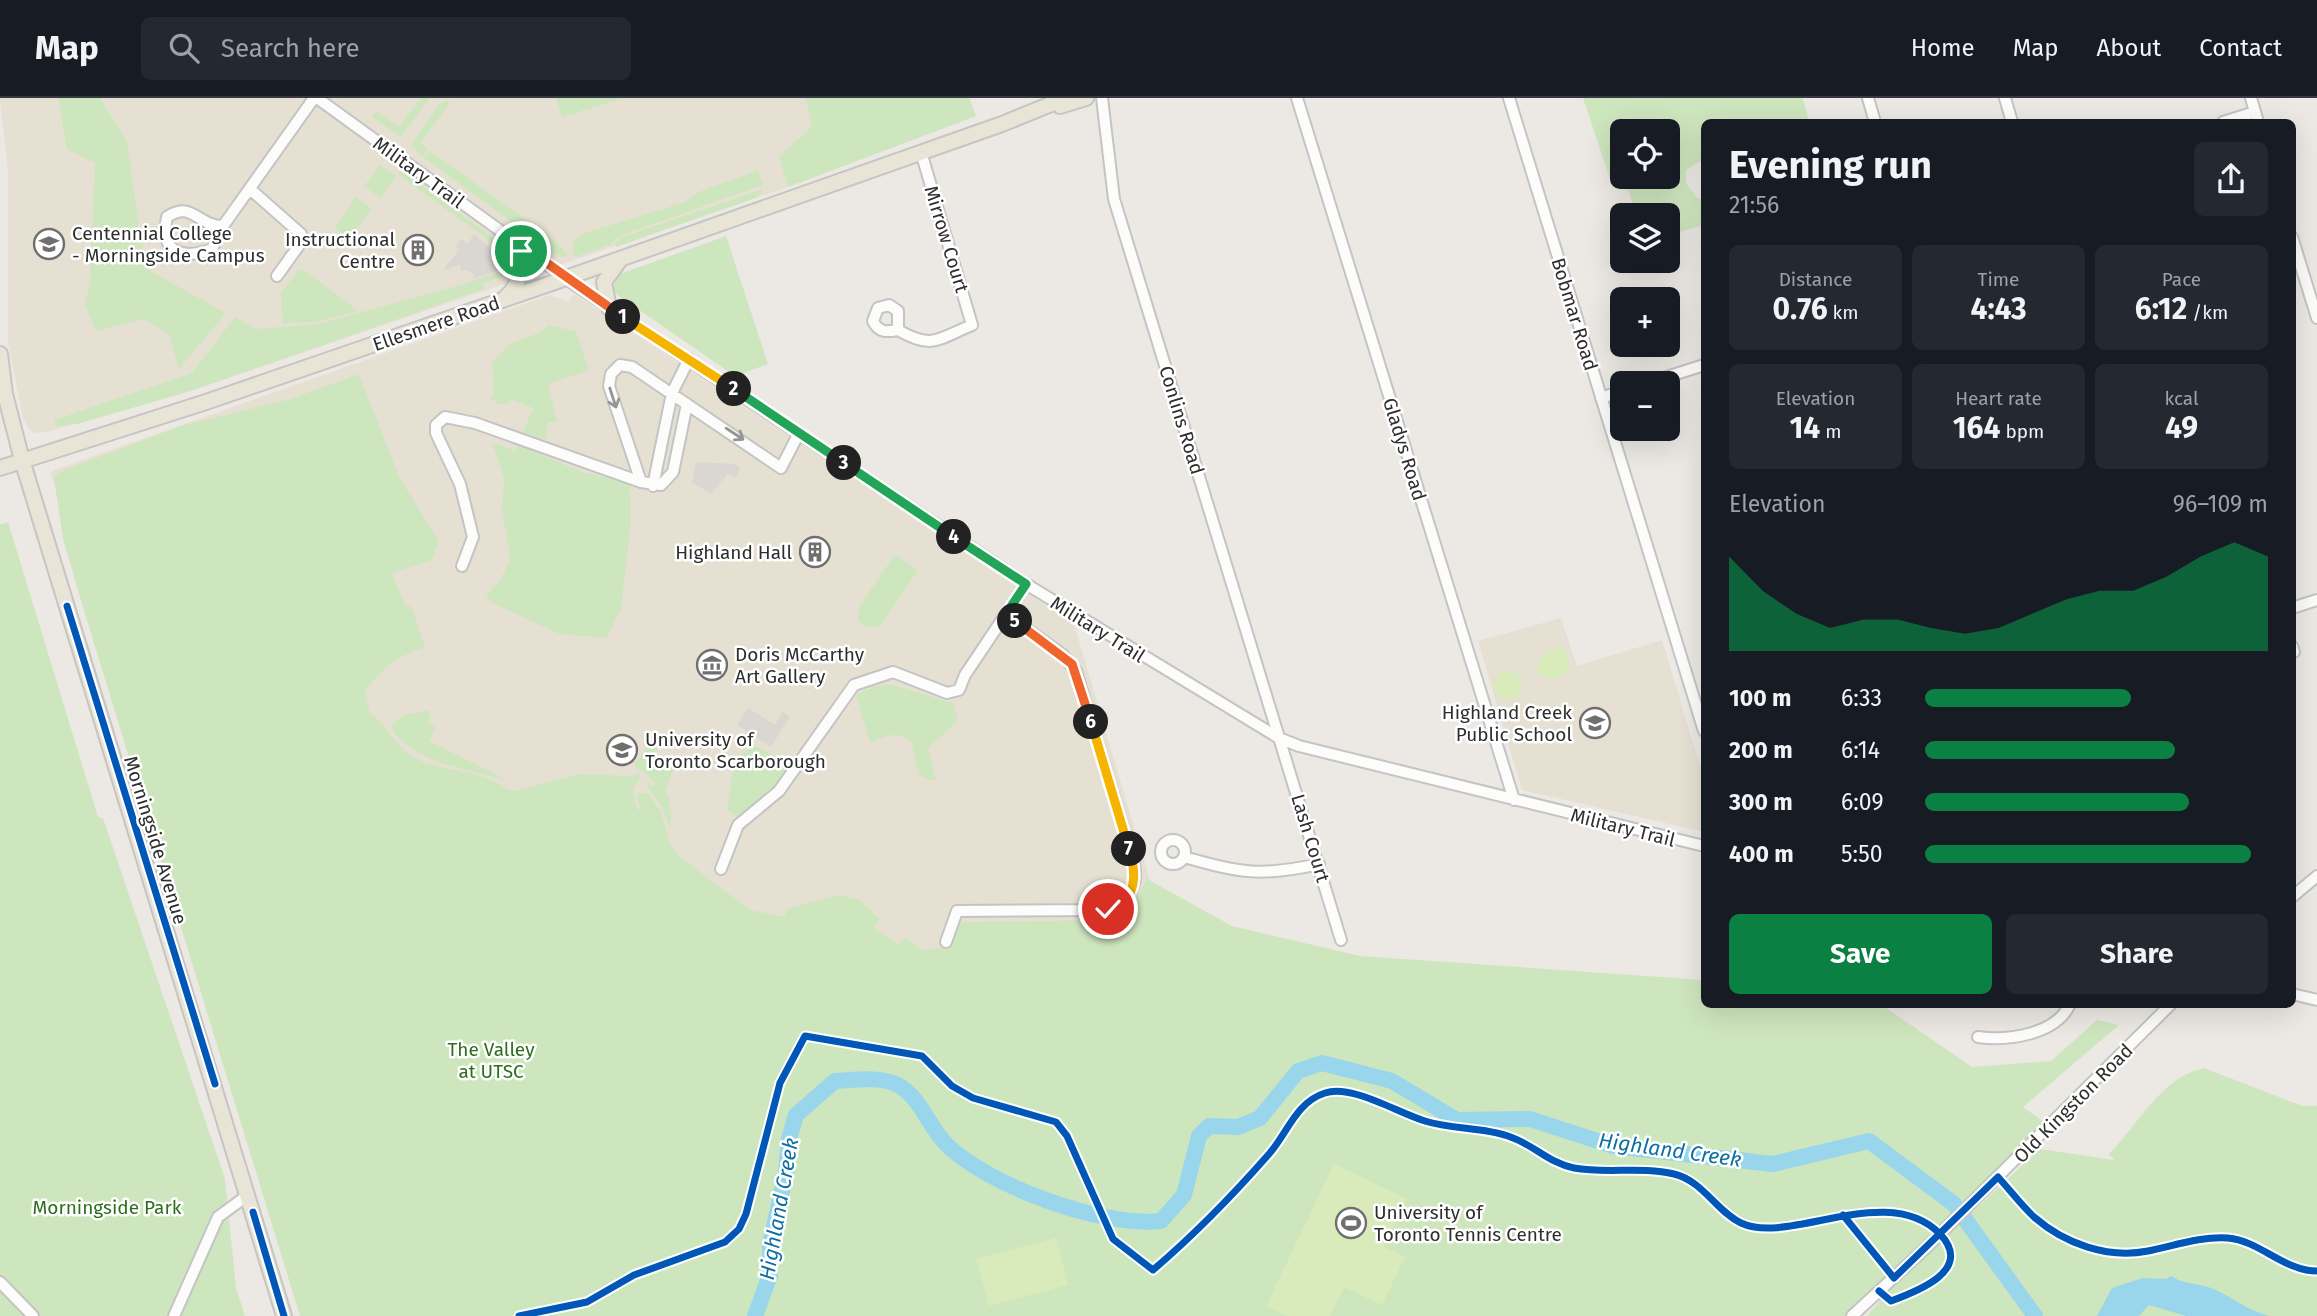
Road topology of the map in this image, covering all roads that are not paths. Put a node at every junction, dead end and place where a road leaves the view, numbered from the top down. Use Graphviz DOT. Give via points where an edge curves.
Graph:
graph roads {
  1 [pos="316,98"];
  2 [pos="1066,98"];
  3 [pos="1086,98"];
  4 [pos="1102,98"];
  5 [pos="1297,98"];
  6 [pos="1509,98"];
  7 [pos="1868,98"];
  8 [pos="2005,98"];
  9 [pos="2251,98"];
  10 [pos="1028,115"];
  11 [pos="2257,117"];
  12 [pos="1874,119"];
  13 [pos="2011,119"];
  14 [pos="921,152"];
  15 [pos="250,189"];
  16 [pos="223,226"];
  17 [pos="520,244"];
  18 [pos="2296,250"];
  19 [pos="621,259"];
  20 [pos="277,276"];
  21 [pos="566,278"];
  22 [pos="504,299"];
  23 [pos="609,308"];
  24 [pos="2317,318"];
  25 [pos="898,330"];
  26 [pos="0,354"];
  27 [pos="689,359"];
  28 [pos="1701,366"];
  29 [pos="1680,373"];
  30 [pos="672,394"];
  31 [pos="1610,395"];
  32 [pos="1601,398"];
  33 [pos="687,404"];
  34 [pos="799,433"];
  35 [pos="23,460"];
  36 [pos="0,468"];
  37 [pos="647,484"];
  38 [pos="462,566"];
  39 [pos="1026,584"];
  40 [pos="2317,600"];
  41 [pos="2296,607"];
  42 [pos="1006,614"];
  43 [pos="1701,721"];
  44 [pos="1279,738"];
  45 [pos="1514,800"];
  46 [pos="1701,845"];
  47 [pos="1184,857"];
  48 [pos="1319,864"];
  49 [pos="721,869"];
  50 [pos="2317,876"];
  51 [pos="2296,894"];
  52 [pos="1341,940"];
  53 [pos="946,942"];
  54 [pos="2296,995"];
  55 [pos="2317,1000"];
  56 [pos="2067,1008"];
  57 [pos="2167,1008"];
  58 [pos="1978,1037"];
  59 [pos="248,1195"];
  60 [pos="0,1282"];
  61 [pos="33,1316"];
  62 [pos="174,1316"];
  63 [pos="284,1316"];
  64 [pos="1852,1316"];
  1 -- 15 [label="street"];
  1 -- 17 [label="street, Military Trail"];
  2 -- 10 [label="main road, Ellesmere Road"];
  3 -- 10 [label="main road, Ellesmere Road"];
  4 -- 44 [label="street, Conlins Road" via="1114,199"];
  5 -- 45 [label="street, Gladys Road"];
  6 -- 32 [label="street, Bobmar Road"];
  7 -- 12 [label="street"];
  8 -- 13 [label="street"];
  9 -- 11 [label="street"];
  10 -- 14 [label="main road, Ellesmere Road"];
  14 -- 19 [label="main road, Ellesmere Road"];
  14 -- 25 [label="street, Mirrow Court" via="972,326 920,343"];
  15 -- 16 [label="street"];
  15 -- 20 [label="street" via="300,234 300,244"];
  16 -- 16 [label="street" via="209,226 178,209 167,217 165,226 171,248 186,255 212,249"];
  17 -- 21 [label="street, Military Trail"];
  17 -- 22 [label="main road" via="520,276 516,288"];
  18 -- 24 [label="street"];
  19 -- 21 [label="main road, Ellesmere Road"];
  19 -- 23 [label="main road" via="604,282"];
  21 -- 22 [label="main road, Ellesmere Road"];
  21 -- 23 [label="street, Military Trail"];
  22 -- 35 [label="main road, Ellesmere Road"];
  23 -- 27 [label="street, Military Trail"];
  26 -- 35 [label="main road, Morningside Avenue" via="5,394"];
  27 -- 30 [label="street"];
  27 -- 34 [label="street, Military Trail"];
  28 -- 29 [label="street"];
  30 -- 33 [label="street"];
  30 -- 37 [label="street"];
  30 -- 37 [label="street, one-way" via="630,366 620,365 611,374 609,386"];
  31 -- 32 [label="street"];
  32 -- 43 [label="street, Bobmar Road"];
  33 -- 34 [label="street, one-way" via="781,468"];
  33 -- 37 [label="street" via="671,477 661,485"];
  34 -- 39 [label="street, Military Trail"];
  35 -- 36 [label="main road, Ellesmere Road"];
  35 -- 59 [label="main road, Morningside Avenue"];
  37 -- 38 [label="street" via="453,416 442,419 435,429 437,438 460,484 473,537"];
  39 -- 42 [label="street"];
  39 -- 44 [label="street, Military Trail"];
  40 -- 41 [label="street"];
  42 -- 49 [label="street" via="965,678 958,678 947,693 893,672 854,685 782,788 738,825"];
  42 -- 53 [label="street" via="1063,655 1076,671 1134,864 1135,882 1124,901 1107,910 957,911"];
  44 -- 45 [label="street, Military Trail"];
  44 -- 48 [label="street, Lash Court"];
  45 -- 46 [label="street, Military Trail"];
  47 -- 48 [label="street" via="1253,874"];
  48 -- 52 [label="street, Lash Court"];
  50 -- 51 [label="street"];
  54 -- 55 [label="street"];
  56 -- 58 [label="street" via="2058,1020 2036,1032"];
  57 -- 64 [label="street, Old Kingston Road"];
  59 -- 62 [label="street" via="218,1217"];
  59 -- 63 [label="main road, Morningside Avenue"];
  60 -- 61 [label="street"];
}
